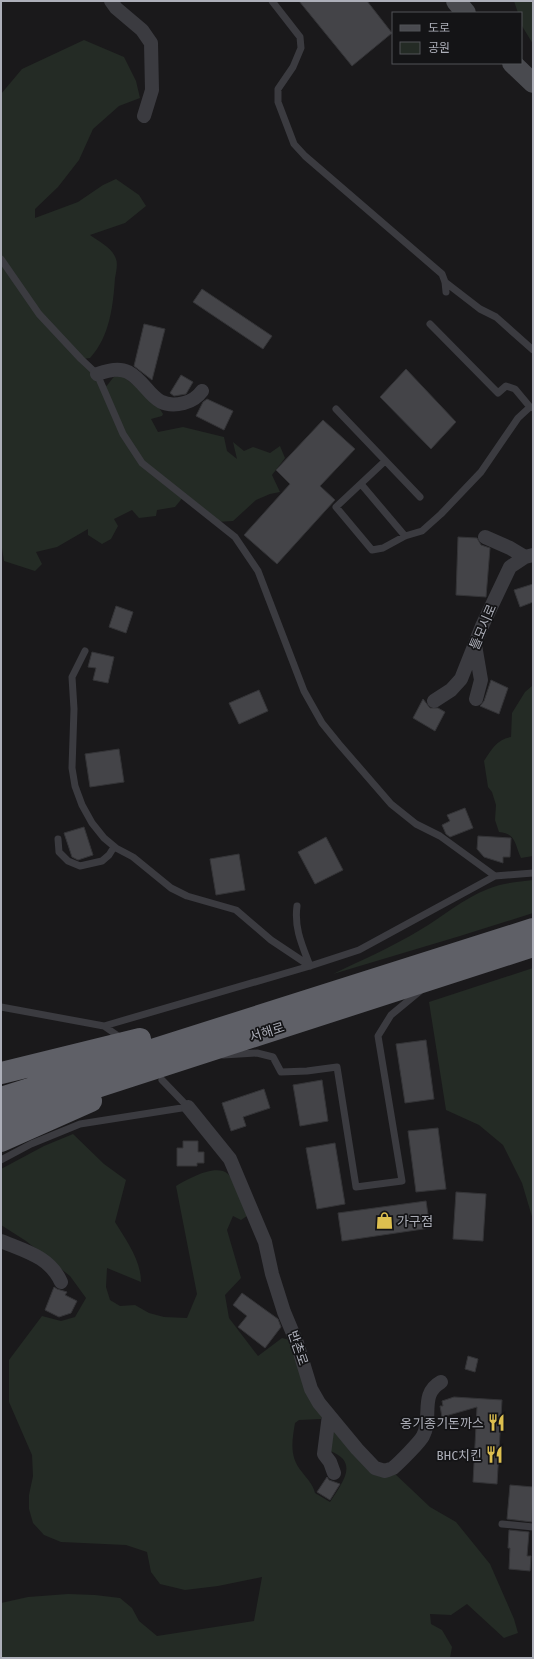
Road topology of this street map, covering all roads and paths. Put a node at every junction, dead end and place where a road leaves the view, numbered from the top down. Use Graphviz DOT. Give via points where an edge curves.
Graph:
graph roads {
  1 [pos="111,1"];
  2 [pos="272,1"];
  3 [pos="456,1"];
  4 [pos="465,12"];
  5 [pos="513,64"];
  6 [pos="533,83"];
  7 [pos="144,116"];
  8 [pos="1,260"];
  9 [pos="445,282"];
  10 [pos="446,292"];
  11 [pos="430,324"];
  12 [pos="533,350"];
  13 [pos="97,374"];
  14 [pos="202,391"];
  15 [pos="532,408"];
  16 [pos="336,409"];
  17 [pos="385,461"];
  18 [pos="361,484"];
  19 [pos="420,497"];
  20 [pos="405,536"];
  21 [pos="485,537"];
  22 [pos="529,556"];
  23 [pos="475,645"];
  24 [pos="85,651"];
  25 [pos="476,699"];
  26 [pos="434,701"];
  27 [pos="58,839"];
  28 [pos="114,846"];
  29 [pos="533,873"];
  30 [pos="495,876"];
  31 [pos="297,906"];
  32 [pos="533,929"];
  33 [pos="533,946"];
  34 [pos="310,966"];
  35 [pos="437,977"];
  36 [pos="320,995"];
  37 [pos="1,1008"];
  38 [pos="104,1026"];
  39 [pos="261,1034"];
  40 [pos="121,1038"];
  41 [pos="202,1057"];
  42 [pos="1,1073"];
  43 [pos="162,1080"];
  44 [pos="1,1098"];
  45 [pos="188,1107"];
  46 [pos="1,1118"];
  47 [pos="1,1141"];
  48 [pos="1,1160"];
  49 [pos="1,1241"];
  50 [pos="61,1282"];
  51 [pos="441,1382"];
  52 [pos="329,1415"];
  53 [pos="334,1473"];
  54 [pos="502,1524"];
  55 [pos="533,1527"];
  1 -- 7 [label="street" via="142,30 151,43 152,90"];
  2 -- 9 [label="lane" via="300,37 301,48 293,67 278,89 278,102 294,144 442,274"];
  3 -- 4 [label="main road"];
  5 -- 6 [label="main road"];
  8 -- 13 [label="lane" via="39,314"];
  9 -- 10 [label="lane"];
  9 -- 12 [label="lane" via="480,309 496,317"];
  11 -- 15 [label="lane" via="498,393 506,386 515,389"];
  13 -- 14 [label="street" via="120,370 128,373 163,404 191,401"];
  13 -- 30 [label="lane" via="123,434 142,463 235,536 258,571 304,691 334,739 391,804 416,824 440,836"];
  15 -- 20 [label="lane" via="518,418 481,472 466,489 422,531"];
  16 -- 17 [label="lane"];
  17 -- 18 [label="lane"];
  17 -- 19 [label="lane"];
  18 -- 20 [label="lane"];
  18 -- 20 [label="lane" via="336,507 372,550 383,548"];
  21 -- 22 [label="street"];
  22 -- 23 [label="street, 틀모시로" via="510,567"];
  23 -- 25 [label="street" via="480,680"];
  23 -- 26 [label="street, 틀모시로" via="461,679 451,690"];
  24 -- 28 [label="lane" via="72,677 72,768 82,805 92,823"];
  27 -- 28 [label="lane" via="59,852 68,861 80,866 102,861"];
  28 -- 34 [label="lane" via="133,857 170,888 186,896 236,910 271,940"];
  29 -- 30 [label="lane"];
  30 -- 34 [label="lane" via="359,950"];
  31 -- 34 [label="lane" via="297,931"];
  32 -- 36 [label="highway, 서해로"];
  33 -- 35 [label="highway, 서해로"];
  34 -- 38 [label="lane"];
  35 -- 39 [label="highway, 서해로"];
  35 -- 41 [label="lane" via="391,1015 378,1036 402,1181 356,1187 337,1067 281,1072 273,1057 257,1053"];
  36 -- 42 [label="highway"];
  36 -- 44 [label="highway, 서해로"];
  37 -- 38 [label="lane"];
  38 -- 40 [label="lane"];
  39 -- 41 [label="highway"];
  39 -- 46 [label="highway, 서해로"];
  41 -- 47 [label="highway" via="112,1092"];
  43 -- 45 [label="lane"];
  45 -- 48 [label="lane" via="80,1124 31,1144"];
  45 -- 52 [label="street, 반촌로" via="230,1159 266,1242 272,1274 311,1389"];
  49 -- 50 [label="street" via="42,1259 56,1272"];
  51 -- 52 [label="street, 반촌로" via="434,1385 430,1393 424,1435 393,1468 384,1472 368,1461"];
  52 -- 53 [label="street" via="324,1454"];
  54 -- 55 [label="lane"];
}
